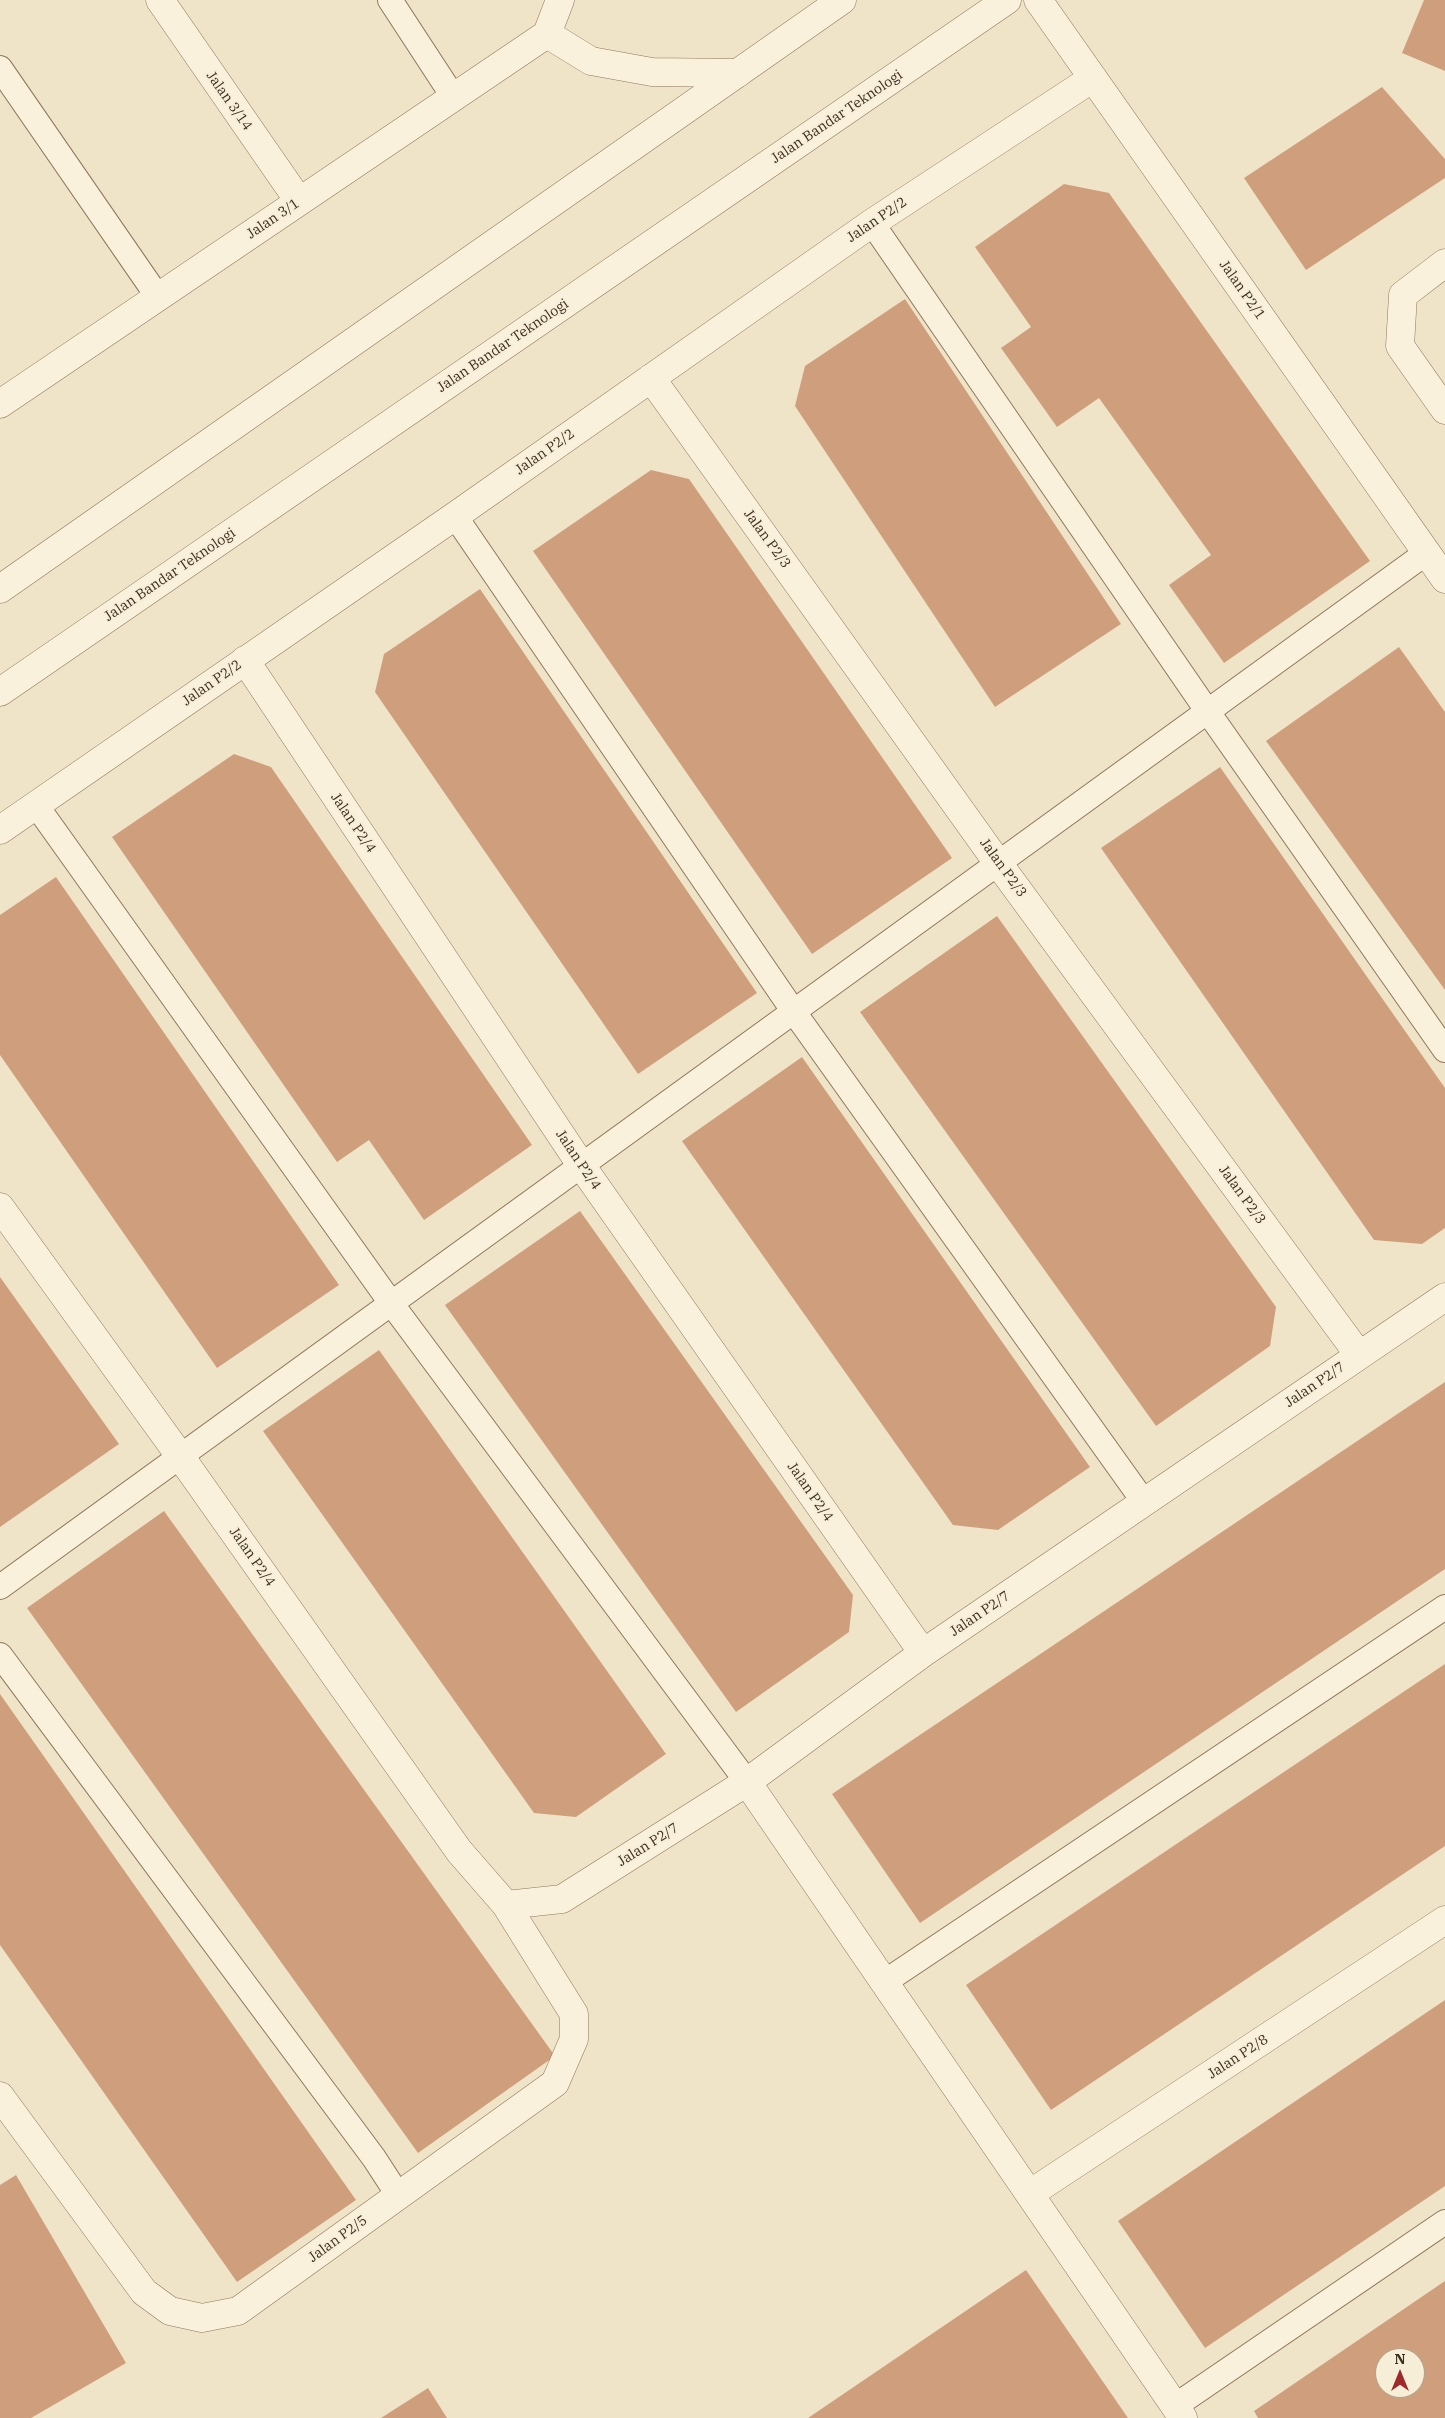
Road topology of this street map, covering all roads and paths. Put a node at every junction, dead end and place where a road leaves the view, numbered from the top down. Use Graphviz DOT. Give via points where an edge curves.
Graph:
graph roads {
  1 [pos="160,0"];
  2 [pos="390,0"];
  3 [pos="560,0"];
  4 [pos="842,0"];
  5 [pos="1007,0"];
  6 [pos="1038,0"];
  7 [pos="547,34"];
  8 [pos="0,68"];
  9 [pos="738,73"];
  10 [pos="1093,78"];
  11 [pos="454,98"];
  12 [pos="299,201"];
  13 [pos="872,223"];
  14 [pos="1445,263"];
  15 [pos="158,297"];
  16 [pos="651,378"];
  17 [pos="3,396"];
  18 [pos="1445,410"];
  19 [pos="455,516"];
  20 [pos="1426,552"];
  21 [pos="1445,580"];
  22 [pos="0,589"];
  23 [pos="245,660"];
  24 [pos="0,692"];
  25 [pos="1208,712"];
  26 [pos="36,805"];
  27 [pos="0,830"];
  28 [pos="998,863"];
  29 [pos="794,1012"];
  30 [pos="1445,1050"];
  31 [pos="581,1166"];
  32 [pos="0,1207"];
  33 [pos="1445,1297"];
  34 [pos="391,1303"];
  35 [pos="1359,1355"];
  36 [pos="180,1456"];
  37 [pos="1144,1502"];
  38 [pos="0,1587"];
  39 [pos="1445,1607"];
  40 [pos="923,1653"];
  41 [pos="0,1654"];
  42 [pos="748,1782"];
  43 [pos="506,1905"];
  44 [pos="1445,1920"];
  45 [pos="886,1981"];
  46 [pos="0,2096"];
  47 [pos="1031,2193"];
  48 [pos="398,2196"];
  49 [pos="1445,2222"];
  50 [pos="1179,2412"];
  1 -- 12 [label="street, Jalan 3/14"];
  2 -- 11 [label="lane"];
  3 -- 7 [label="street"];
  4 -- 9 [label="street"];
  5 -- 24 [label="street, Jalan Bandar Teknologi"];
  6 -- 10 [label="street, Jalan P2/1"];
  7 -- 9 [label="street" via="591,61 652,72"];
  7 -- 11 [label="street, Jalan 3/1"];
  8 -- 15 [label="lane"];
  9 -- 22 [label="street"];
  10 -- 13 [label="street, Jalan P2/2"];
  10 -- 20 [label="street, Jalan P2/1"];
  11 -- 12 [label="street, Jalan 3/1"];
  12 -- 15 [label="street, Jalan 3/1"];
  13 -- 16 [label="street, Jalan P2/2"];
  13 -- 25 [label="lane"];
  14 -- 18 [label="street" via="1403,295 1400,346"];
  15 -- 17 [label="street, Jalan 3/1"];
  16 -- 19 [label="street, Jalan P2/2"];
  16 -- 28 [label="street, Jalan P2/3"];
  19 -- 23 [label="street, Jalan P2/2"];
  19 -- 29 [label="lane"];
  20 -- 21 [label="street, Jalan P2/1"];
  20 -- 25 [label="lane"];
  23 -- 26 [label="street, Jalan P2/2"];
  23 -- 31 [label="street, Jalan P2/4"];
  25 -- 28 [label="lane"];
  25 -- 30 [label="lane"];
  26 -- 27 [label="street, Jalan P2/2"];
  26 -- 34 [label="lane"];
  28 -- 29 [label="lane"];
  28 -- 35 [label="street, Jalan P2/3"];
  29 -- 31 [label="lane"];
  29 -- 37 [label="lane"];
  31 -- 34 [label="lane"];
  31 -- 40 [label="street, Jalan P2/4"];
  32 -- 36 [label="street, Jalan P2/4"];
  33 -- 35 [label="street, Jalan P2/7"];
  34 -- 36 [label="lane"];
  34 -- 42 [label="lane"];
  35 -- 37 [label="street, Jalan P2/7"];
  36 -- 38 [label="lane"];
  36 -- 43 [label="street, Jalan P2/4" via="459,1851"];
  37 -- 40 [label="street, Jalan P2/7"];
  39 -- 45 [label="lane"];
  40 -- 42 [label="street, Jalan P2/7"];
  41 -- 48 [label="lane" via="374,2158"];
  42 -- 43 [label="street, Jalan P2/7" via="562,1899"];
  42 -- 45 [label="street"];
  43 -- 48 [label="street, Jalan P2/5" via="574,2014 574,2039 555,2082"];
  44 -- 47 [label="street, Jalan P2/8"];
  45 -- 47 [label="street"];
  46 -- 48 [label="street, Jalan P2/5" via="144,2292 170,2311 202,2318 238,2310"];
  47 -- 50 [label="street"];
  49 -- 50 [label="lane"];
}
